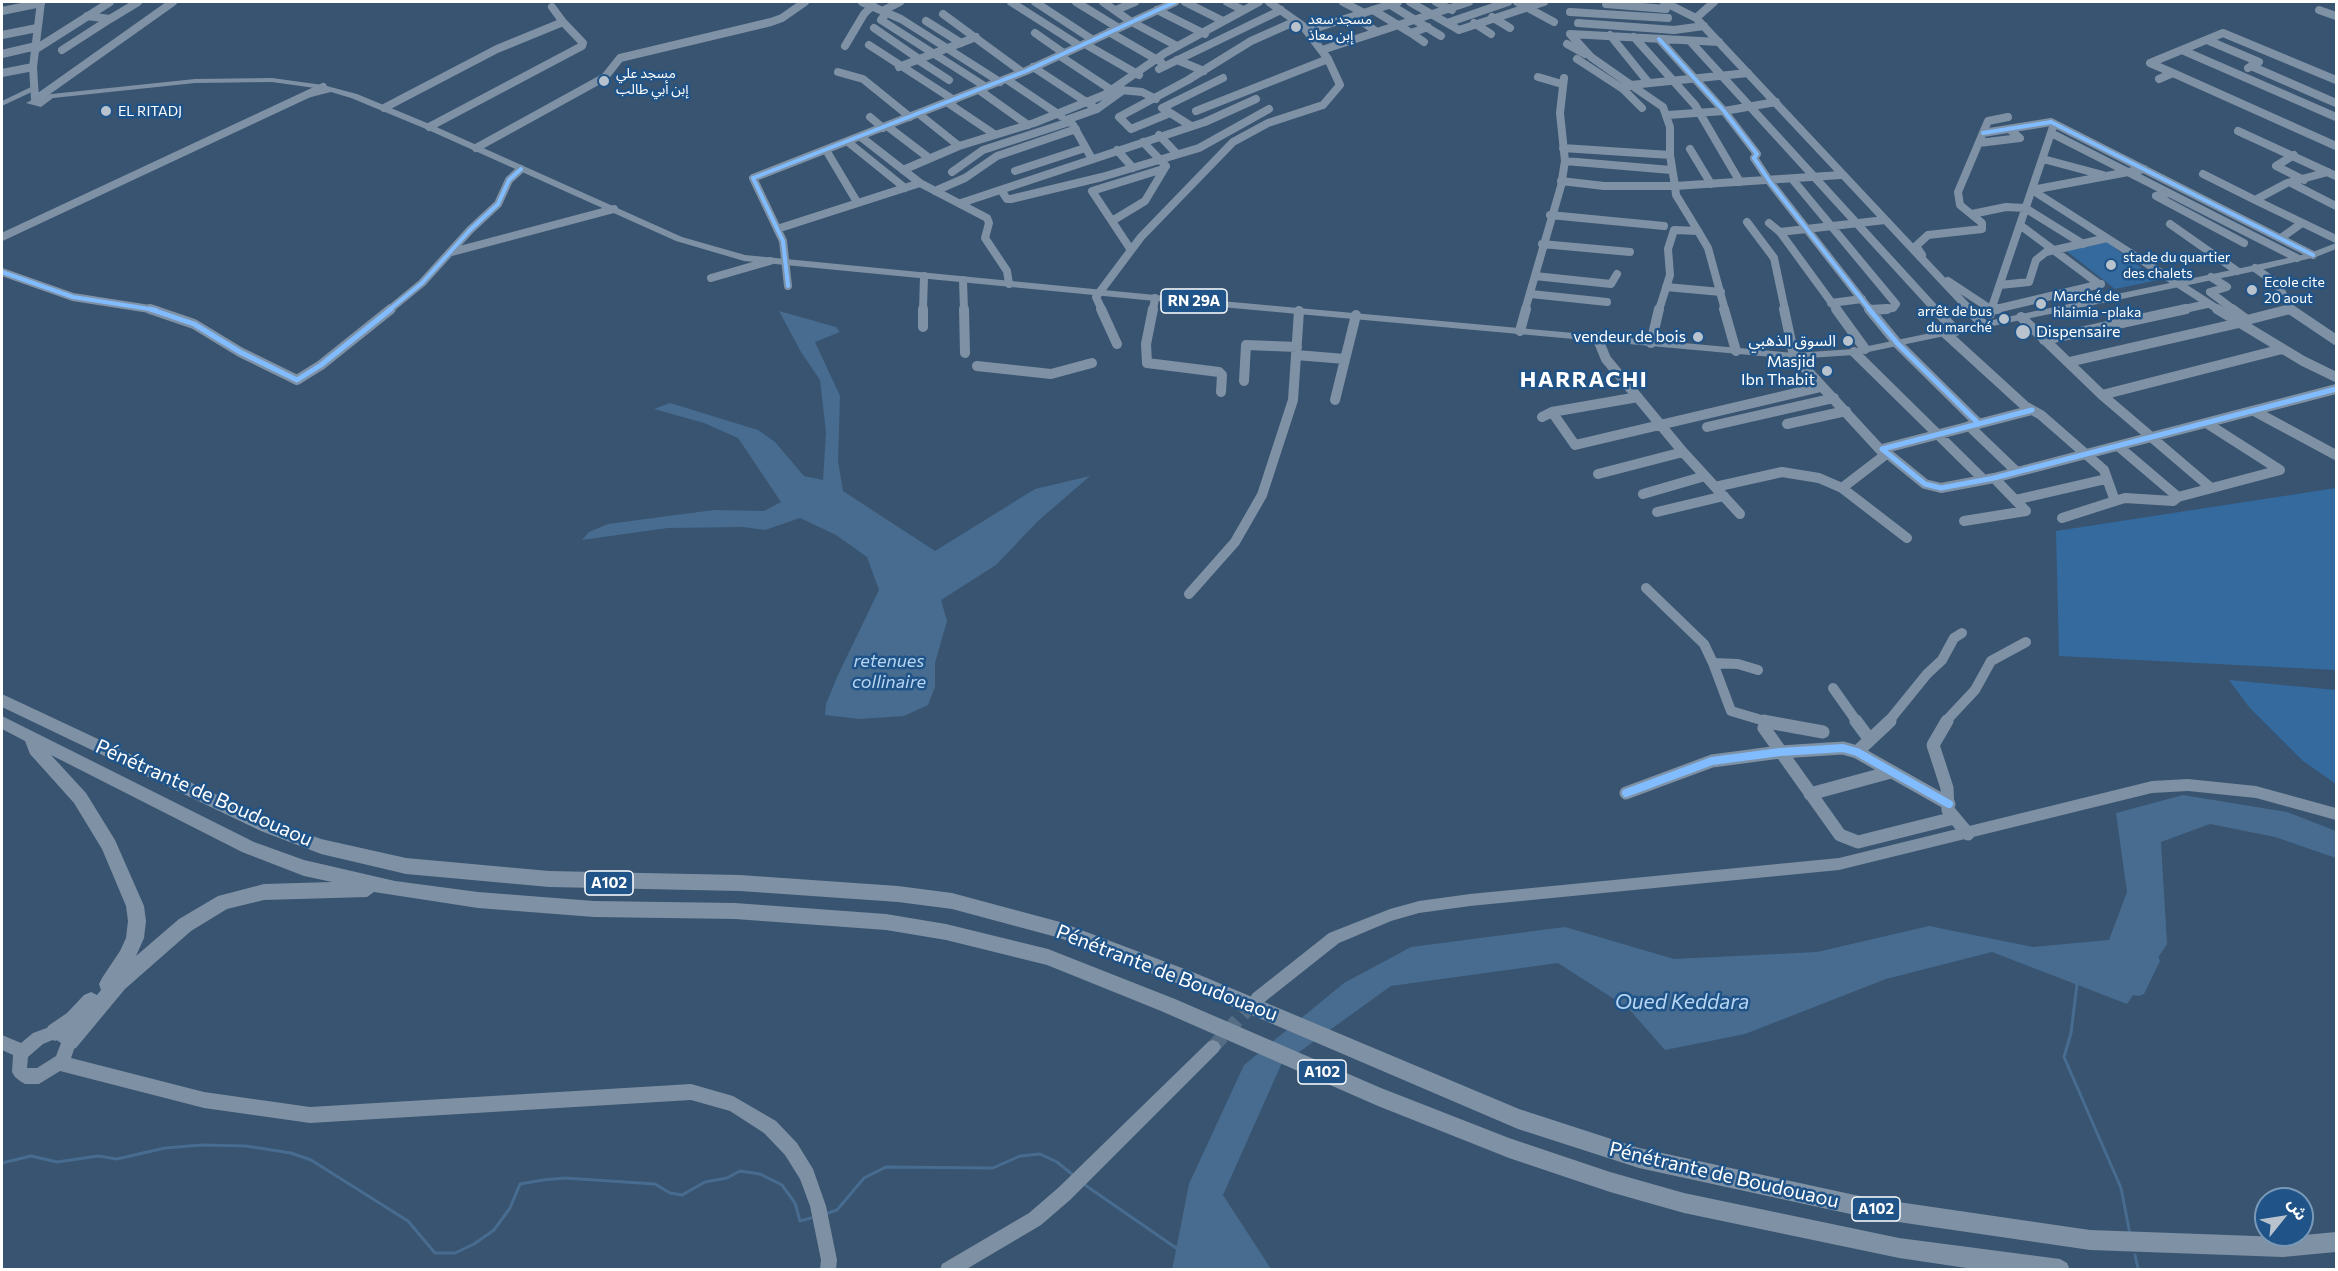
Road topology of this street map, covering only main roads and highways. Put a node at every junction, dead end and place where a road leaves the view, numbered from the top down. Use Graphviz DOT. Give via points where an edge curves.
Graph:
graph roads {
  1 [pos="287,82"];
  2 [pos="34,87"];
  3 [pos="327,89"];
  4 [pos="2,106"];
  5 [pos="2337,246"];
  6 [pos="2,700"];
  7 [pos="2,722"];
  8 [pos="31,736"];
  9 [pos="2337,814"];
  10 [pos="395,889"];
  11 [pos="1257,999"];
  12 [pos="62,1037"];
  13 [pos="2,1042"];
  14 [pos="1213,1047"];
  15 [pos="23,1052"];
  16 [pos="59,1063"];
  17 [pos="2337,1242"];
  18 [pos="828,1269"];
  19 [pos="948,1269"];
  20 [pos="2060,1269"];
  1 -- 3 [label="main road, RN 29A"];
  1 -- 3 [label="main road" via="297,88 300,97"];
  1 -- 4 [label="main road, RN 29A" via="195,81"];
  2 -- 4 [label="main road"];
  3 -- 5 [label="main road, RN 29A" via="384,108 719,253 963,280 1794,356 1897,343 2255,268"];
  6 -- 17 [label="highway, Pénétrante de Boudouaou / A102" via="267,826 321,846 396,864 549,879 740,883 897,894 952,901 1060,930 1233,997 1518,1119 1639,1158 1864,1207 2090,1240 2283,1247"];
  7 -- 8 [label="highway, Pénétrante de Boudouaou / A102"];
  8 -- 10 [label="highway, Pénétrante de Boudouaou / A102" via="248,847 304,868"];
  8 -- 12 [label="highway" via="36,749 80,798 109,845 135,906 137,921 135,938 115,976"];
  9 -- 11 [label="main road" via="2256,792 2188,785 2152,787 1839,864 1419,907 1334,938"];
  10 -- 12 [label="highway" via="264,891 224,902 185,925"];
  10 -- 20 [label="highway, Pénétrante de Boudouaou / A102" via="534,905 735,911 886,922 936,930 1048,957 1434,1119 1588,1174 1684,1203 1899,1248"];
  12 -- 15 [label="main road" via="38,1038"];
  12 -- 16 [label="main road" via="67,1054"];
  13 -- 15 [label="main road"];
  14 -- 19 [label="main road" via="1042,1213"];
  15 -- 16 [label="main road" via="18,1066 25,1076 39,1076"];
  16 -- 18 [label="main road" via="204,1100 310,1114 691,1092 733,1104 770,1128 791,1149 807,1175 818,1206"];
}
